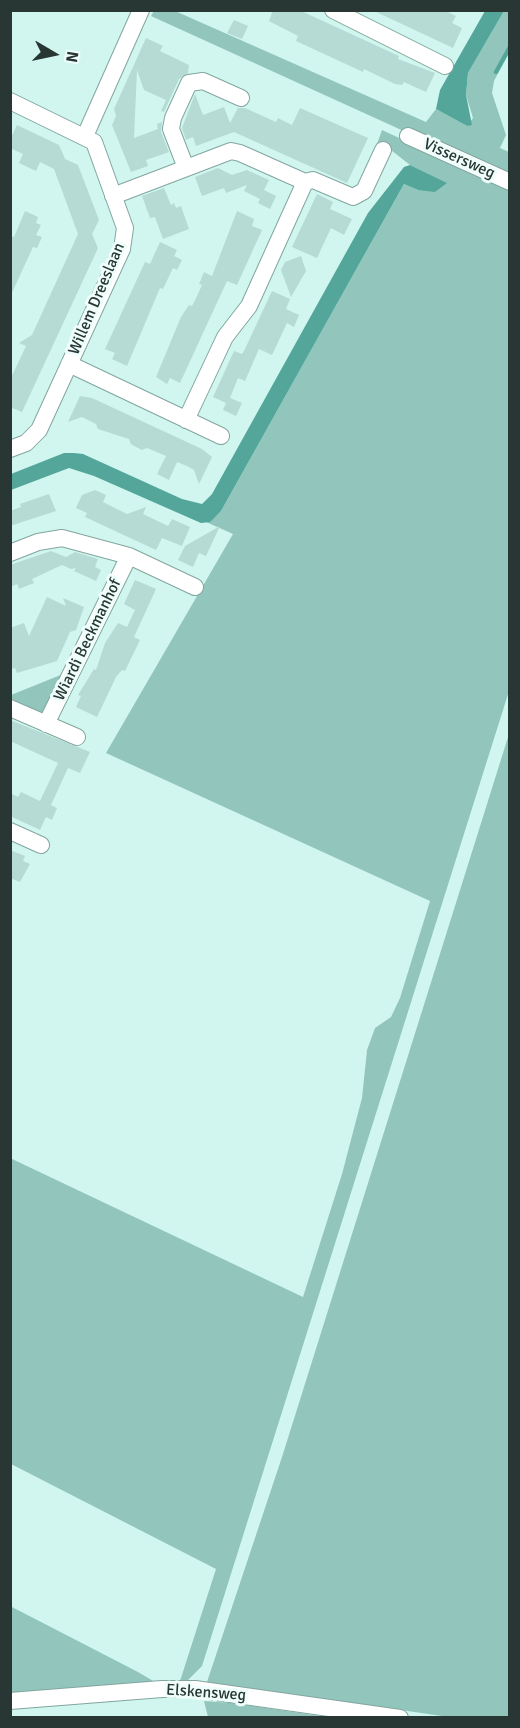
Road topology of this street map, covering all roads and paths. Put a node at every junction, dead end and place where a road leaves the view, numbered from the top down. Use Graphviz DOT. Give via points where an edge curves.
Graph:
graph roads {
  1 [pos="333,10"];
  2 [pos="139,13"];
  3 [pos="364,17"];
  4 [pos="445,66"];
  5 [pos="241,98"];
  6 [pos="10,102"];
  7 [pos="85,136"];
  8 [pos="408,136"];
  9 [pos="383,150"];
  10 [pos="186,168"];
  11 [pos="305,182"];
  12 [pos="510,182"];
  13 [pos="113,196"];
  14 [pos="69,364"];
  15 [pos="186,420"];
  16 [pos="221,436"];
  17 [pos="10,449"];
  18 [pos="10,553"];
  19 [pos="129,556"];
  20 [pos="195,587"];
  21 [pos="10,708"];
  22 [pos="46,724"];
  23 [pos="77,737"];
  24 [pos="10,831"];
  25 [pos="41,845"];
  26 [pos="10,1701"];
  27 [pos="400,1718"];
  1 -- 3 [label="street"];
  2 -- 7 [label="street"];
  3 -- 4 [label="street"];
  5 -- 10 [label="street" via="202,81 189,83 171,129"];
  6 -- 7 [label="street"];
  7 -- 13 [label="street, Willem Dreeslaan" via="94,142"];
  8 -- 12 [label="street, Vissersweg"];
  9 -- 11 [label="street" via="363,191 353,197 313,180"];
  10 -- 11 [label="street" via="231,151"];
  10 -- 13 [label="street"];
  11 -- 15 [label="street" via="249,306 225,337"];
  13 -- 14 [label="street, Willem Dreeslaan" via="125,228 122,249"];
  14 -- 15 [label="street"];
  14 -- 17 [label="street, Willem Dreeslaan" via="39,430 26,443"];
  15 -- 16 [label="street"];
  18 -- 19 [label="street, Wiardi Beckmanhof" via="62,538"];
  19 -- 20 [label="street, Wiardi Beckmanhof"];
  19 -- 22 [label="street, Wiardi Beckmanhof"];
  21 -- 22 [label="street"];
  22 -- 23 [label="street"];
  24 -- 25 [label="street"];
  26 -- 27 [label="street, Elskensweg" via="195,1689"];
}
